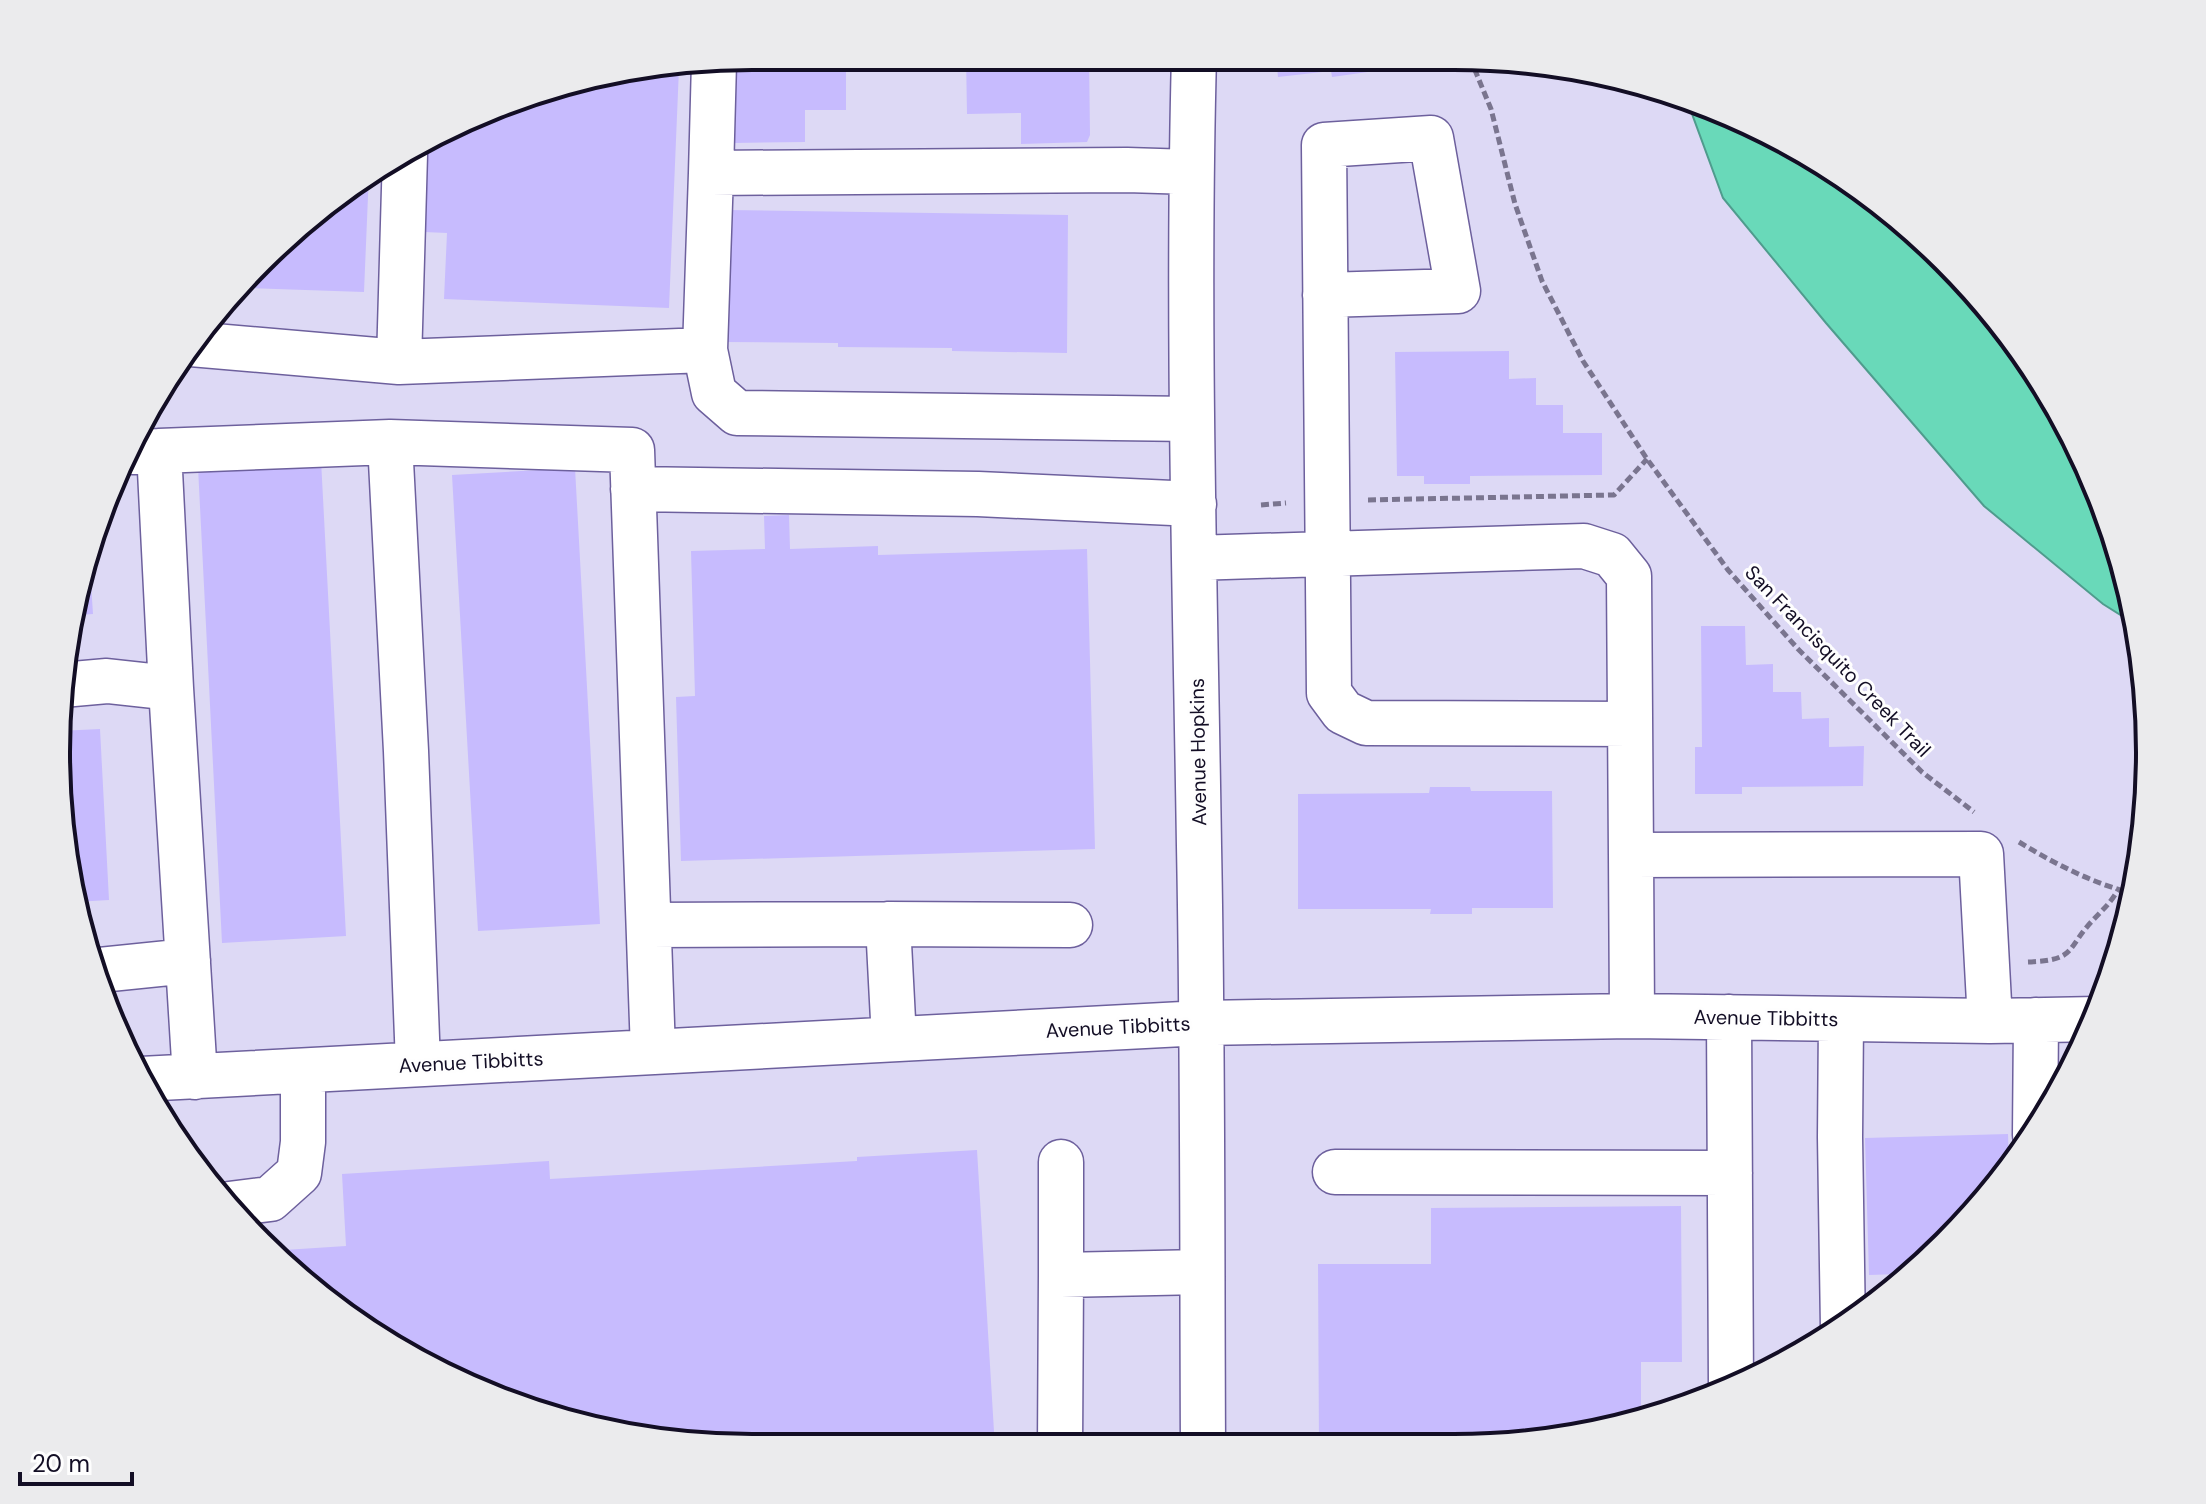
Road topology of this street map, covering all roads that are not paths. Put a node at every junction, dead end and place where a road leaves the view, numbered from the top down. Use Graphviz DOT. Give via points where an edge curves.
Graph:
graph roads {
  1 [pos="1194,70"];
  2 [pos="714,71"];
  3 [pos="405,165"];
  4 [pos="1191,172"];
  5 [pos="711,173"];
  6 [pos="1325,295"];
  7 [pos="205,345"];
  8 [pos="705,350"];
  9 [pos="399,362"];
  10 [pos="1192,419"];
  11 [pos="390,442"];
  12 [pos="143,452"];
  13 [pos="633,489"];
  14 [pos="1194,504"];
  15 [pos="1328,554"];
  16 [pos="1194,558"];
  17 [pos="74,684"];
  18 [pos="171,688"];
  19 [pos="1630,724"];
  20 [pos="1631,855"];
  21 [pos="888,924"];
  22 [pos="649,925"];
  23 [pos="1070,925"];
  24 [pos="188,961"];
  25 [pos="106,969"];
  26 [pos="1632,1016"];
  27 [pos="1729,1017"];
  28 [pos="1841,1019"];
  29 [pos="2081,1019"];
  30 [pos="2036,1020"];
  31 [pos="1990,1021"];
  32 [pos="1202,1023"];
  33 [pos="894,1039"];
  34 [pos="653,1052"];
  35 [pos="418,1064"];
  36 [pos="303,1071"];
  37 [pos="195,1077"];
  38 [pos="153,1079"];
  39 [pos="2035,1108"];
  40 [pos="1061,1162"];
  41 [pos="1335,1172"];
  42 [pos="1730,1173"];
  43 [pos="240,1203"];
  44 [pos="1202,1272"];
  45 [pos="1061,1275"];
  46 [pos="1843,1312"];
  47 [pos="1731,1375"];
  48 [pos="1060,1434"];
  49 [pos="1203,1434"];
  1 -- 4 [label="street, Avenue Hopkins"];
  2 -- 5 [label="street"];
  3 -- 9 [label="street"];
  4 -- 5 [label="street"];
  4 -- 10 [label="street, Avenue Hopkins"];
  5 -- 8 [label="street"];
  6 -- 15 [label="street"];
  7 -- 9 [label="street"];
  8 -- 9 [label="street"];
  8 -- 10 [label="street" via="714,393 737,413"];
  10 -- 14 [label="street, Avenue Hopkins"];
  11 -- 12 [label="street"];
  11 -- 13 [label="street" via="632,450"];
  11 -- 35 [label="street"];
  12 -- 18 [label="street"];
  13 -- 14 [label="street" via="978,494"];
  13 -- 22 [label="street"];
  14 -- 16 [label="street, Avenue Hopkins"];
  15 -- 16 [label="street"];
  15 -- 19 [label="street" via="1329,693 1343,712 1366,723"];
  15 -- 19 [label="street" via="1584,546 1612,555 1629,576"];
  16 -- 32 [label="street, Avenue Hopkins"];
  17 -- 18 [label="street" via="107,681"];
  18 -- 24 [label="street"];
  19 -- 20 [label="street"];
  20 -- 26 [label="street"];
  20 -- 31 [label="street" via="1981,854"];
  21 -- 22 [label="street"];
  21 -- 23 [label="street"];
  21 -- 33 [label="street"];
  22 -- 34 [label="street"];
  24 -- 25 [label="street"];
  24 -- 37 [label="street"];
  26 -- 27 [label="street, Avenue Tibbitts"];
  26 -- 32 [label="street, Avenue Tibbitts"];
  27 -- 28 [label="street, Avenue Tibbitts"];
  27 -- 42 [label="street"];
  28 -- 31 [label="street, Avenue Tibbitts"];
  28 -- 46 [label="street"];
  29 -- 30 [label="street, Avenue Tibbitts"];
  30 -- 31 [label="street, Avenue Tibbitts"];
  30 -- 39 [label="street"];
  32 -- 33 [label="street, Avenue Tibbitts"];
  32 -- 44 [label="street, Avenue Hopkins"];
  33 -- 34 [label="street, Avenue Tibbitts"];
  34 -- 35 [label="street, Avenue Tibbitts"];
  35 -- 36 [label="street, Avenue Tibbitts"];
  36 -- 37 [label="street, Avenue Tibbitts"];
  36 -- 43 [label="street" via="299,1173 270,1199"];
  37 -- 38 [label="street, Avenue Tibbitts"];
  40 -- 45 [label="street"];
  41 -- 42 [label="street"];
  42 -- 47 [label="street"];
  44 -- 45 [label="street"];
  44 -- 49 [label="street, Avenue Hopkins"];
  45 -- 48 [label="street"];
}
